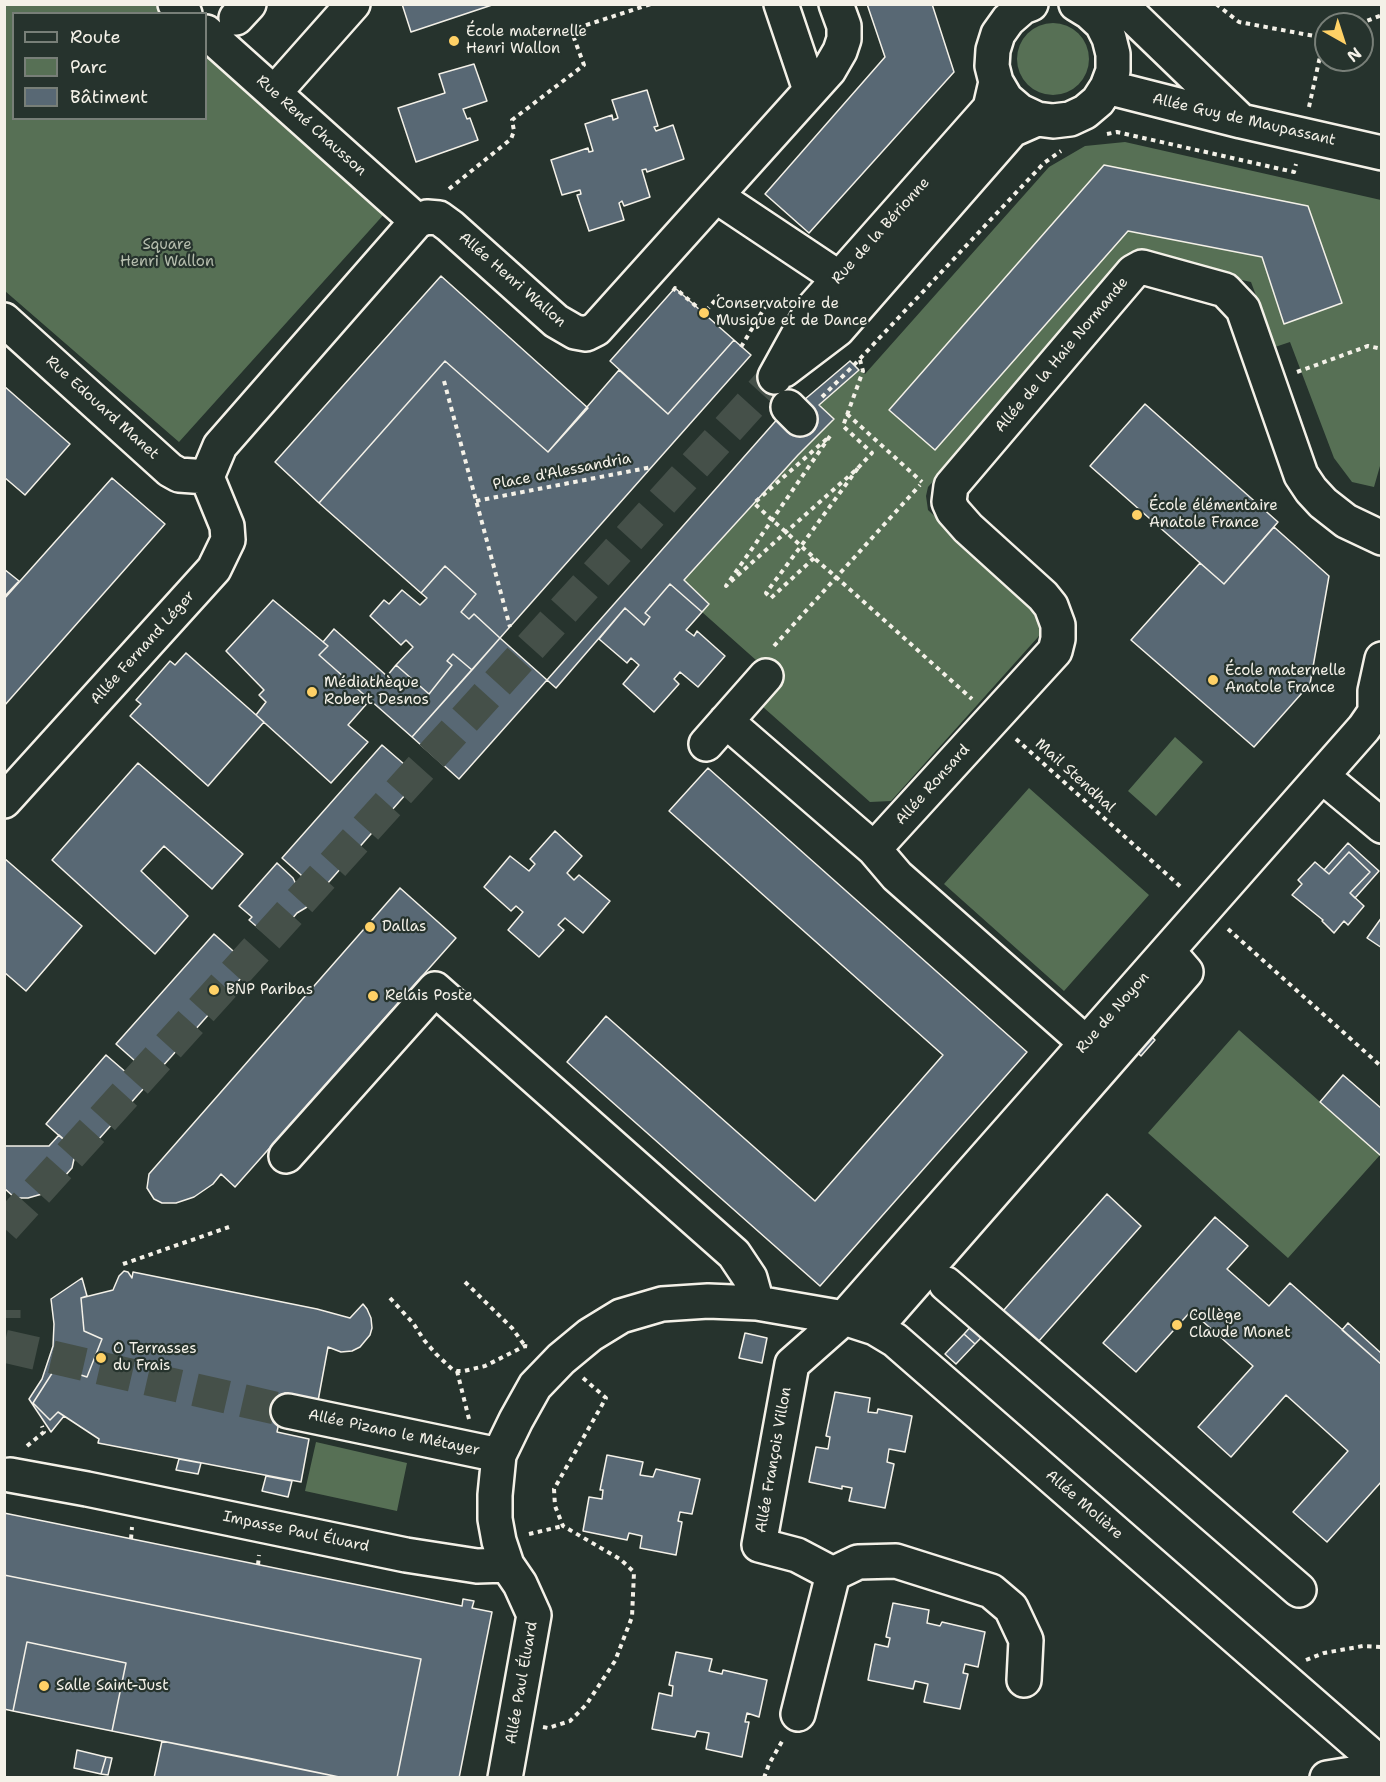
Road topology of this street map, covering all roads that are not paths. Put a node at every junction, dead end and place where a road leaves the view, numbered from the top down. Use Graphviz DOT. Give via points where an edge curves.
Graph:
graph roads {
  1 [pos="353,4"];
  2 [pos="781,4"];
  3 [pos="836,4"];
  4 [pos="1077,4"];
  5 [pos="1120,4"];
  6 [pos="1013,10"];
  7 [pos="207,33"];
  8 [pos="996,82"];
  9 [pos="1107,87"];
  10 [pos="810,90"];
  11 [pos="274,93"];
  12 [pos="1037,119"];
  13 [pos="1241,121"];
  14 [pos="1382,153"];
  15 [pos="716,196"];
  16 [pos="428,219"];
  17 [pos="839,278"];
  18 [pos="863,300"];
  19 [pos="4,320"];
  20 [pos="207,477"];
  21 [pos="940,493"];
  22 [pos="1382,538"];
  23 [pos="1382,659"];
  24 [pos="766,676"];
  25 [pos="1378,713"];
  26 [pos="1322,776"];
  27 [pos="4,801"];
  28 [pos="1382,826"];
  29 [pos="874,849"];
  30 [pos="1167,951"];
  31 [pos="1086,1043"];
  32 [pos="286,1155"];
  33 [pos="946,1284"];
  34 [pos="757,1303"];
  35 [pos="860,1323"];
  36 [pos="288,1411"];
  37 [pos="486,1453"];
  38 [pos="10,1475"];
  39 [pos="507,1565"];
  40 [pos="833,1574"];
  41 [pos="1299,1590"];
  42 [pos="1024,1680"];
  43 [pos="798,1714"];
  44 [pos="1382,1767"];
  45 [pos="505,1778"];
  46 [pos="1327,1778"];
  1 -- 11 [label="street"];
  2 -- 10 [label="street"];
  3 -- 10 [label="street, Allée Henri Wallon" via="844,39 829,70"];
  4 -- 9 [label="street" via="1102,24 1109,38 1113,71"];
  5 -- 13 [label="street"];
  6 -- 8 [label="street" via="993,50"];
  7 -- 11 [label="street, Rue René Chausson"];
  8 -- 12 [label="street" via="1006,99"];
  8 -- 17 [label="street, Rue de la Bérionne" via="990,108"];
  9 -- 12 [label="street" via="1098,101 1070,119"];
  9 -- 13 [label="street, Allée Guy de Maupassant"];
  10 -- 15 [label="street, Allée Henri Wallon"];
  11 -- 16 [label="street, Rue René Chausson"];
  12 -- 18 [label="street, Rue de la Bérionne" via="1012,130"];
  13 -- 14 [label="street, Allée Guy de Maupassant"];
  15 -- 16 [label="street, Allée Henri Wallon" via="606,319 586,334 556,321"];
  15 -- 17 [label="street"];
  16 -- 20 [label="street" via="220,446"];
  17 -- 18 [label="street"];
  17 -- 18 [label="street, Rue de la Bérionne" via="813,308 776,377 838,329"];
  19 -- 20 [label="street, Rue Edouard Manet" via="170,470 179,475"];
  20 -- 27 [label="street, Allée Fernand Léger" via="227,526 228,540 214,569"];
  21 -- 22 [label="street, Allée de la Haie Normande" via="951,486 1132,272 1142,267 1225,290 1243,309 1301,475 1323,503 1346,521"];
  21 -- 29 [label="street, Allée Ronsard" via="968,528 1043,596 1051,606 1059,639 1055,651"];
  23 -- 25 [label="street" via="1375,691"];
  24 -- 29 [label="street" via="716,733"];
  25 -- 26 [label="street, Rue de Noyon"];
  26 -- 28 [label="street"];
  26 -- 30 [label="street, Rue de Noyon"];
  29 -- 31 [label="street" via="897,876"];
  30 -- 31 [label="street, Rue de Noyon"];
  30 -- 35 [label="street" via="1186,972"];
  31 -- 35 [label="street, Rue de Noyon"];
  32 -- 34 [label="street" via="435,988 734,1254 750,1278"];
  33 -- 41 [label="street"];
  34 -- 35 [label="street, Allée Molière"];
  34 -- 37 [label="street, Allée Paul Éluard" via="662,1304 621,1316 561,1359 535,1386 516,1420"];
  35 -- 40 [label="street, Allée François Villon" via="792,1364 759,1545 797,1555"];
  35 -- 44 [label="street, Allée Molière" via="896,1340"];
  36 -- 37 [label="street, Allée Pizano le Métayer"];
  37 -- 39 [label="street, Allée Paul Éluard" via="499,1541"];
  38 -- 39 [label="street, Impasse Paul Éluard" via="406,1555 477,1566"];
  39 -- 45 [label="street, Allée Paul Éluard" via="534,1615"];
  40 -- 42 [label="street" via="858,1562 896,1561 990,1591 1011,1608 1026,1640"];
  40 -- 43 [label="street"];
  44 -- 46 [label="street"];
}
